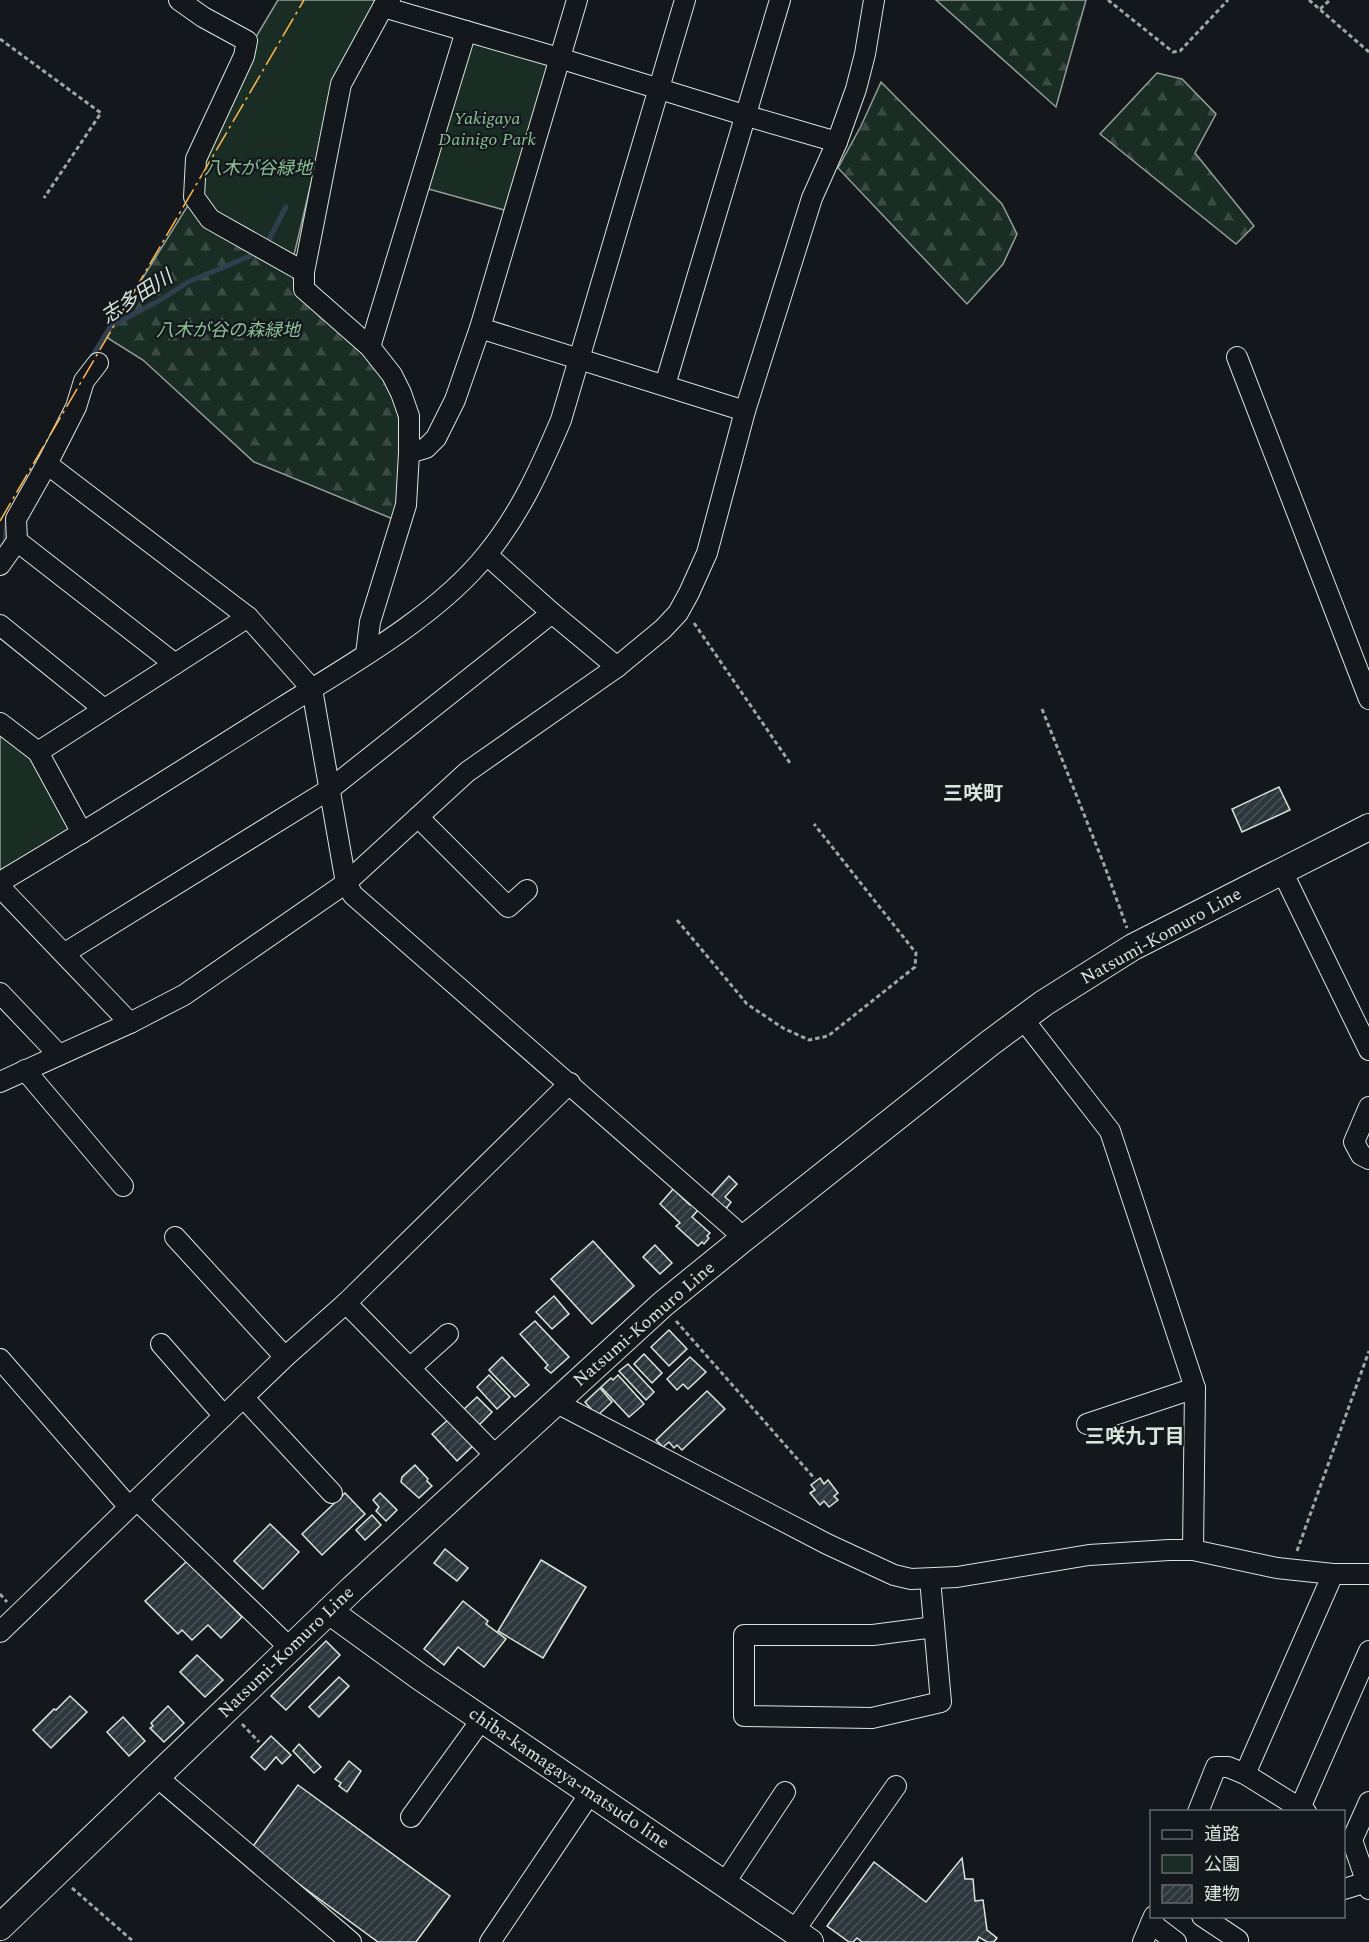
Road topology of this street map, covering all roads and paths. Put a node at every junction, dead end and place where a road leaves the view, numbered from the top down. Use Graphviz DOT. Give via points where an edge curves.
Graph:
graph roads {
  1 [pos="179,0"];
  2 [pos="577,0"];
  3 [pos="685,0"];
  4 [pos="780,0"];
  5 [pos="874,0"];
  6 [pos="1108,0"];
  7 [pos="1228,0"];
  8 [pos="1309,0"];
  9 [pos="1330,0"];
  10 [pos="386,4"];
  11 [pos="1320,9"];
  12 [pos="466,31"];
  13 [pos="0,39"];
  14 [pos="1369,52"];
  15 [pos="559,58"];
  16 [pos="660,88"];
  17 [pos="744,116"];
  18 [pos="837,142"];
  19 [pos="44,198"];
  20 [pos="304,272"];
  21 [pos="480,328"];
  22 [pos="370,347"];
  23 [pos="1237,357"];
  24 [pos="578,359"];
  25 [pos="98,363"];
  26 [pos="665,385"];
  27 [pos="745,411"];
  28 [pos="409,453"];
  29 [pos="47,464"];
  30 [pos="17,541"];
  31 [pos="487,555"];
  32 [pos="0,565"];
  33 [pos="682,606"];
  34 [pos="552,613"];
  35 [pos="248,617"];
  36 [pos="0,625"];
  37 [pos="366,654"];
  38 [pos="174,664"];
  39 [pos="618,667"];
  40 [pos="312,689"];
  41 [pos="1369,699"];
  42 [pos="104,709"];
  43 [pos="1042,709"];
  44 [pos="0,723"];
  45 [pos="38,752"];
  46 [pos="790,763"];
  47 [pos="330,789"];
  48 [pos="418,817"];
  49 [pos="814,824"];
  50 [pos="1369,827"];
  51 [pos="82,833"];
  52 [pos="1282,871"];
  53 [pos="0,882"];
  54 [pos="346,883"];
  55 [pos="0,887"];
  56 [pos="527,890"];
  57 [pos="677,920"];
  58 [pos="1133,947"];
  59 [pos="65,953"];
  60 [pos="0,993"];
  61 [pos="1023,1019"];
  62 [pos="130,1023"];
  63 [pos="1369,1050"];
  64 [pos="59,1054"];
  65 [pos="26,1070"];
  66 [pos="0,1082"];
  67 [pos="570,1083"];
  68 [pos="1369,1107"];
  69 [pos="1369,1159"];
  70 [pos="123,1186"];
  71 [pos="175,1237"];
  72 [pos="743,1239"];
  73 [pos="346,1303"];
  74 [pos="671,1315"];
  75 [pos="448,1334"];
  76 [pos="161,1344"];
  77 [pos="1369,1351"];
  78 [pos="285,1357"];
  79 [pos="0,1359"];
  80 [pos="410,1368"];
  81 [pos="1195,1388"];
  82 [pos="243,1397"];
  83 [pos="555,1402"];
  84 [pos="224,1416"];
  85 [pos="1087,1424"];
  86 [pos="497,1457"];
  87 [pos="815,1479"];
  88 [pos="332,1493"];
  89 [pos="133,1504"];
  90 [pos="1193,1550"];
  91 [pos="1290,1570"];
  92 [pos="1333,1574"];
  93 [pos="1369,1574"];
  94 [pos="930,1579"];
  95 [pos="329,1611"];
  96 [pos="934,1627"];
  97 [pos="0,1632"];
  98 [pos="290,1648"];
  99 [pos="1369,1651"];
  100 [pos="236,1718"];
  101 [pos="482,1719"];
  102 [pos="259,1742"];
  103 [pos="1245,1774"];
  104 [pos="157,1777"];
  105 [pos="896,1786"];
  106 [pos="591,1792"];
  107 [pos="785,1792"];
  108 [pos="1369,1802"];
  109 [pos="1198,1810"];
  110 [pos="1303,1810"];
  111 [pos="411,1817"];
  112 [pos="1348,1838"];
  113 [pos="55,1872"];
  114 [pos="724,1884"];
  115 [pos="1368,1886"];
  116 [pos="1345,1890"];
  117 [pos="1205,1918"];
  118 [pos="1152,1920"];
  119 [pos="0,1927"];
  120 [pos="802,1936"];
  121 [pos="1238,1940"];
  122 [pos="134,1942"];
  123 [pos="351,1942"];
  124 [pos="490,1942"];
  125 [pos="1143,1942"];
  126 [pos="1176,1942"];
  1 -- 20 [label="street" via="247,41 244,56 196,159 194,197 210,219"];
  2 -- 15 [label="street"];
  3 -- 16 [label="street"];
  4 -- 17 [label="street"];
  5 -- 18 [label="street" via="856,89"];
  6 -- 7 [label="path" via="1173,52 1179,51"];
  8 -- 11 [label="path"];
  9 -- 11 [label="path"];
  10 -- 12 [label="street"];
  10 -- 20 [label="street" via="341,84"];
  11 -- 14 [label="path"];
  12 -- 15 [label="street"];
  12 -- 22 [label="street"];
  13 -- 19 [label="path" via="101,113"];
  15 -- 16 [label="street"];
  15 -- 21 [label="street"];
  16 -- 17 [label="street"];
  16 -- 24 [label="street"];
  17 -- 18 [label="street"];
  17 -- 26 [label="street"];
  18 -- 27 [label="street" via="812,198"];
  20 -- 22 [label="street" via="304,289"];
  21 -- 24 [label="street"];
  21 -- 28 [label="street" via="455,399 436,438 426,448"];
  22 -- 28 [label="street" via="401,393 409,416"];
  23 -- 41 [label="street"];
  24 -- 26 [label="street"];
  24 -- 31 [label="street" via="561,420 542,465"];
  25 -- 29 [label="street" via="84,381 76,407"];
  26 -- 27 [label="street"];
  27 -- 33 [label="street" via="707,553"];
  28 -- 37 [label="street" via="406,505 370,621"];
  29 -- 30 [label="street" via="16,519"];
  29 -- 35 [label="street"];
  30 -- 32 [label="street"];
  30 -- 38 [label="street"];
  31 -- 34 [label="street"];
  31 -- 37 [label="street" via="414,622"];
  33 -- 39 [label="street" via="663,629"];
  33 -- 46 [label="path"];
  34 -- 39 [label="street"];
  34 -- 47 [label="street"];
  35 -- 38 [label="street"];
  35 -- 40 [label="street"];
  36 -- 42 [label="street"];
  37 -- 40 [label="street"];
  38 -- 42 [label="street"];
  39 -- 48 [label="street" via="466,772"];
  40 -- 47 [label="street"];
  40 -- 51 [label="street"];
  42 -- 45 [label="street"];
  43 -- 58 [label="path"];
  44 -- 45 [label="street"];
  45 -- 51 [label="street"];
  47 -- 54 [label="street"];
  47 -- 59 [label="street"];
  48 -- 54 [label="street"];
  48 -- 56 [label="street" via="508,907"];
  49 -- 57 [label="path" via="916,953 915,967 828,1036 809,1040 747,1004"];
  50 -- 52 [label="main road, Natsumi-Komuro Line"];
  51 -- 53 [label="street"];
  52 -- 58 [label="main road, Natsumi-Komuro Line"];
  52 -- 63 [label="street"];
  54 -- 62 [label="street" via="184,995"];
  54 -- 67 [label="street" via="353,895"];
  55 -- 59 [label="street"];
  58 -- 61 [label="main road, Natsumi-Komuro Line"];
  59 -- 62 [label="street"];
  60 -- 64 [label="street"];
  61 -- 72 [label="main road, Natsumi-Komuro Line"];
  61 -- 81 [label="street" via="1110,1131"];
  62 -- 64 [label="street"];
  64 -- 65 [label="street"];
  65 -- 66 [label="street"];
  65 -- 70 [label="street"];
  67 -- 72 [label="street"];
  67 -- 73 [label="street"];
  68 -- 69 [label="street" via="1354,1142 1361,1155"];
  71 -- 78 [label="street"];
  72 -- 83 [label="main road, Natsumi-Komuro Line" via="663,1304"];
  73 -- 78 [label="street"];
  73 -- 80 [label="street"];
  74 -- 87 [label="path"];
  75 -- 80 [label="street"];
  76 -- 84 [label="street"];
  77 -- 91 [label="path"];
  78 -- 82 [label="street"];
  79 -- 89 [label="street"];
  80 -- 86 [label="street"];
  81 -- 85 [label="street"];
  81 -- 90 [label="street"];
  82 -- 84 [label="street"];
  82 -- 88 [label="street"];
  83 -- 86 [label="main road, Natsumi-Komuro Line"];
  83 -- 94 [label="street" via="854,1557 894,1575"];
  84 -- 89 [label="street"];
  86 -- 95 [label="main road, Natsumi-Komuro Line"];
  89 -- 97 [label="street"];
  89 -- 98 [label="street"];
  90 -- 91 [label="street"];
  90 -- 94 [label="street" via="1089,1555"];
  91 -- 92 [label="street"];
  92 -- 93 [label="street"];
  92 -- 103 [label="street"];
  94 -- 96 [label="street"];
  95 -- 98 [label="main road, Natsumi-Komuro Line"];
  95 -- 101 [label="main road, chiba-kamagaya-matsudo line"];
  96 -- 96 [label="street" via="941,1702 872,1718 744,1716 744,1635 873,1635"];
  98 -- 104 [label="main road, Natsumi-Komuro Line"];
  99 -- 110 [label="street"];
  100 -- 102 [label="path"];
  101 -- 106 [label="main road, chiba-kamagaya-matsudo line"];
  101 -- 111 [label="street"];
  103 -- 109 [label="street" via="1216,1767"];
  103 -- 110 [label="street"];
  104 -- 113 [label="main road, Natsumi-Komuro Line"];
  104 -- 123 [label="street"];
  105 -- 120 [label="street"];
  106 -- 114 [label="main road, chiba-kamagaya-matsudo line"];
  106 -- 124 [label="street"];
  107 -- 114 [label="street"];
  108 -- 112 [label="street"];
  112 -- 115 [label="street"];
  113 -- 119 [label="main road, Natsumi-Komuro Line"];
  113 -- 122 [label="path"];
  114 -- 120 [label="main road, chiba-kamagaya-matsudo line"];
  115 -- 116 [label="street"];
  117 -- 121 [label="street"];
  118 -- 125 [label="street"];
  118 -- 126 [label="street"];
}
